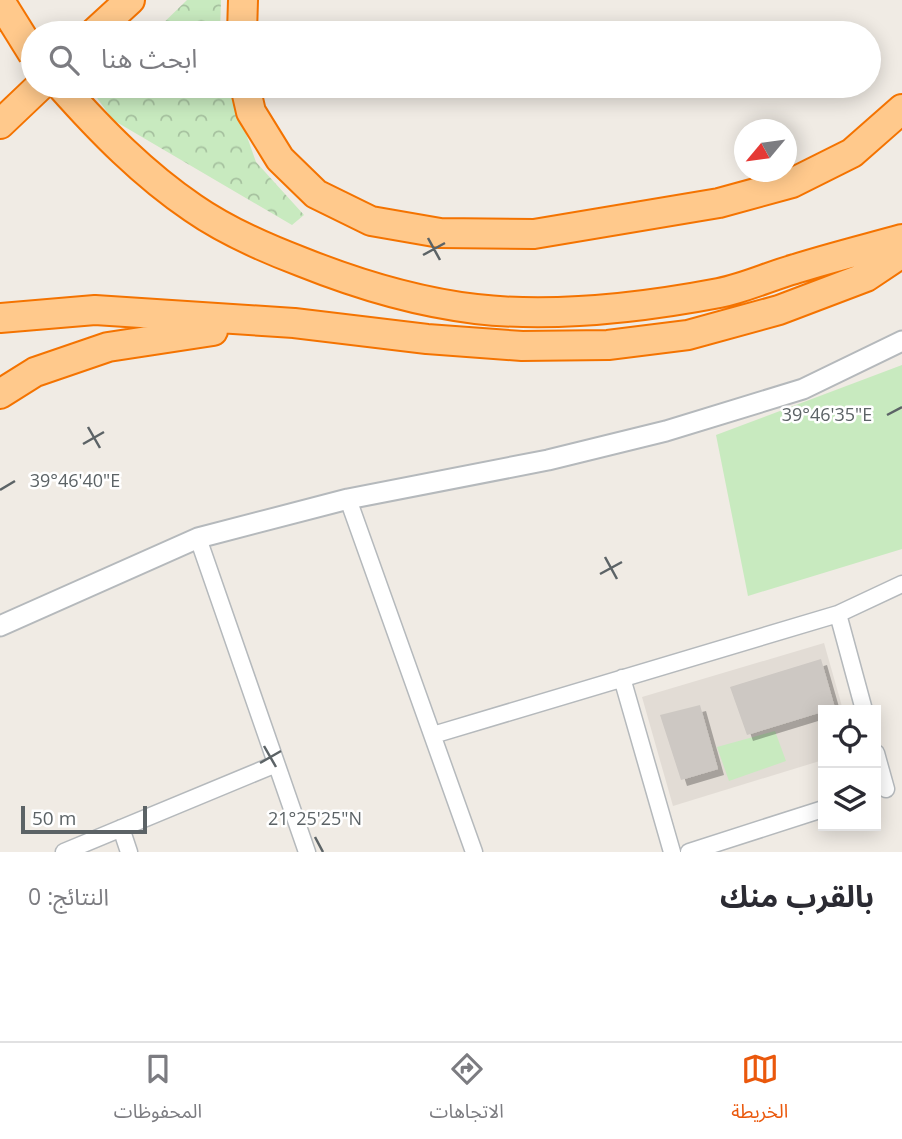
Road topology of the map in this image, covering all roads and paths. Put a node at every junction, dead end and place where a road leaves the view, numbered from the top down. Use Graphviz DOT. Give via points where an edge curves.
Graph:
graph roads {
  1 [pos="9,0"];
  2 [pos="130,0"];
  3 [pos="243,0"];
  4 [pos="0,1"];
  5 [pos="0,10"];
  6 [pos="107,21"];
  7 [pos="242,21"];
  8 [pos="21,35"];
  9 [pos="27,98"];
  10 [pos="72,98"];
  11 [pos="248,98"];
  12 [pos="902,109"];
  13 [pos="0,124"];
  14 [pos="902,239"];
  15 [pos="902,253"];
  16 [pos="0,318"];
  17 [pos="294,323"];
  18 [pos="902,341"];
  19 [pos="0,394"];
  20 [pos="348,499"];
  21 [pos="198,538"];
  22 [pos="902,584"];
  23 [pos="838,614"];
  24 [pos="0,626"];
  25 [pos="622,678"];
  26 [pos="863,705"];
  27 [pos="433,735"];
  28 [pos="275,764"];
  29 [pos="902,784"];
  30 [pos="881,791"];
  31 [pos="818,811"];
  32 [pos="121,828"];
  33 [pos="64,852"];
  34 [pos="130,852"];
  35 [pos="307,852"];
  36 [pos="474,852"];
  37 [pos="672,852"];
  38 [pos="689,852"];
  1 -- 5 [label="highway"];
  2 -- 6 [label="highway"];
  3 -- 7 [label="highway"];
  4 -- 8 [label="highway, bridge"];
  9 -- 13 [label="highway"];
  10 -- 14 [label="highway" via="151,177 195,209 266,248 394,293 476,309 592,310 722,292"];
  11 -- 12 [label="highway" via="251,112 280,159 316,194 371,221 440,233 534,234 719,203 792,183 828,165 852,152"];
  15 -- 17 [label="highway" via="866,277 779,310 688,335 608,345 522,346"];
  16 -- 17 [label="highway" via="95,310"];
  17 -- 19 [label="highway" via="108,347 35,372"];
  18 -- 20 [label="street" via="803,389 666,431 548,460"];
  20 -- 21 [label="street"];
  20 -- 27 [label="street"];
  21 -- 24 [label="street"];
  21 -- 28 [label="street"];
  22 -- 23 [label="street"];
  23 -- 25 [label="street"];
  23 -- 26 [label="street"];
  25 -- 27 [label="street"];
  25 -- 37 [label="street"];
  27 -- 36 [label="street"];
  28 -- 32 [label="street"];
  28 -- 35 [label="street"];
  29 -- 30 [label="street"];
  31 -- 38 [label="street"];
  32 -- 33 [label="street"];
  32 -- 34 [label="street"];
}
